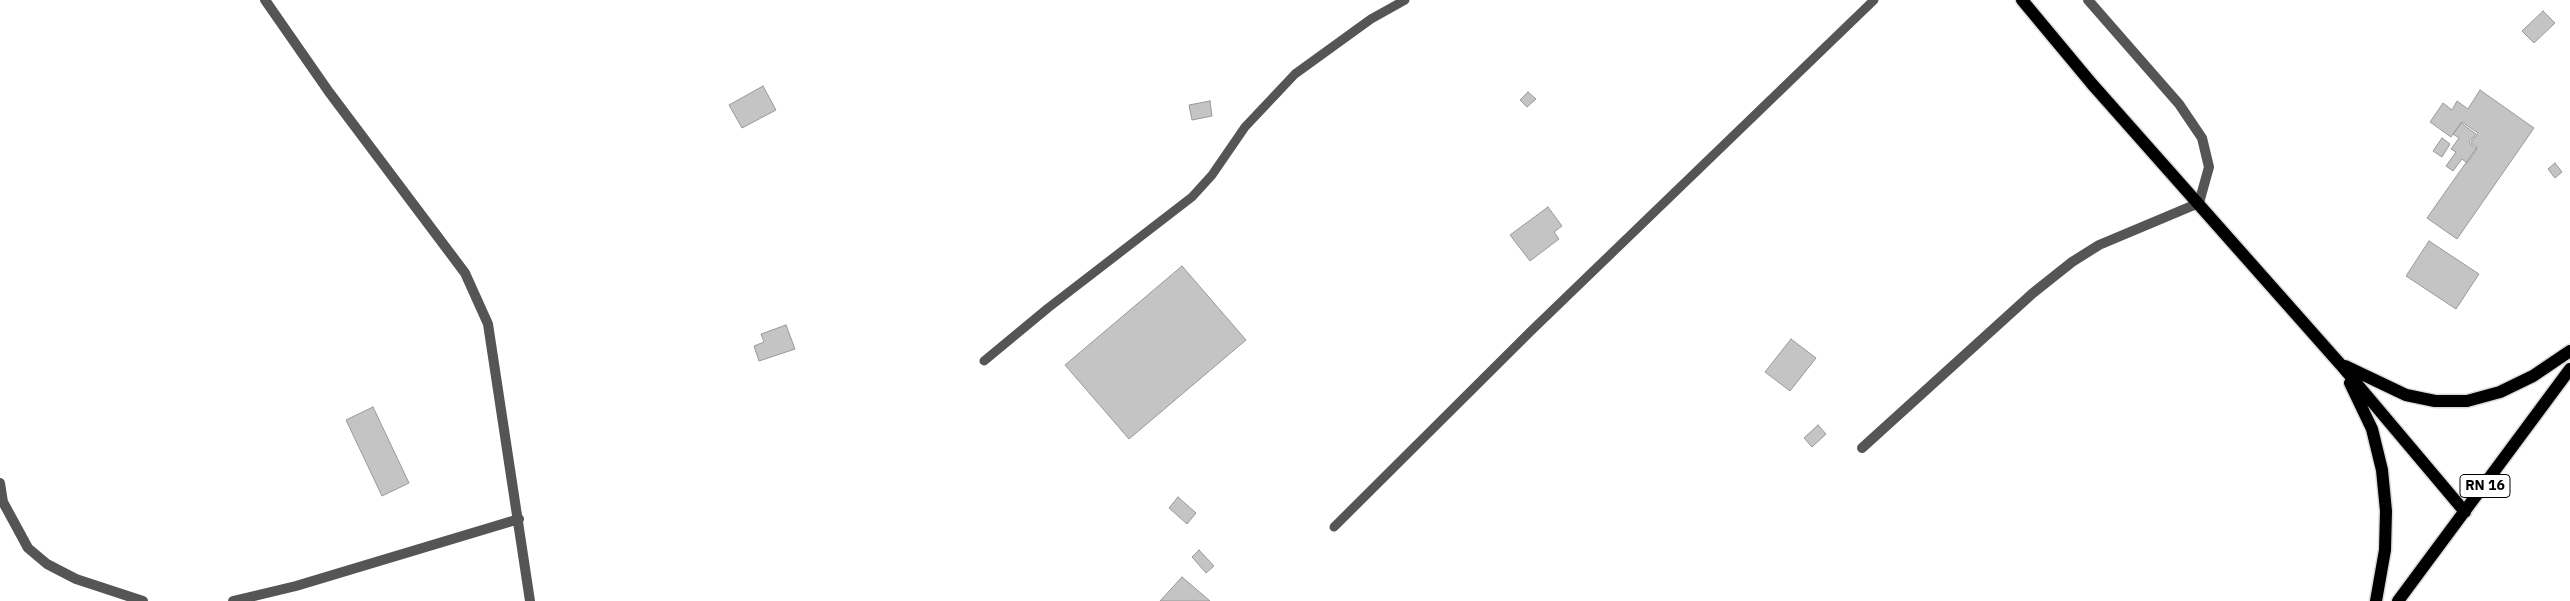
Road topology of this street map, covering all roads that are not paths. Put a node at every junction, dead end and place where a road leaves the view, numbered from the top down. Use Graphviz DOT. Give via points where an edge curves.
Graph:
graph roads {
  1 [pos="265,0"];
  2 [pos="1405,0"];
  3 [pos="1874,0"];
  4 [pos="2022,0"];
  5 [pos="2088,0"];
  6 [pos="2199,203"];
  7 [pos="2570,351"];
  8 [pos="984,361"];
  9 [pos="2340,364"];
  10 [pos="2570,369"];
  11 [pos="1862,448"];
  12 [pos="0,483"];
  13 [pos="2465,512"];
  14 [pos="519,519"];
  15 [pos="1334,527"];
  16 [pos="143,601"];
  17 [pos="233,601"];
  18 [pos="530,601"];
  19 [pos="2376,601"];
  20 [pos="2398,601"];
  1 -- 14 [label="street" via="329,92 465,273 488,324"];
  2 -- 8 [label="lane" via="1371,19 1295,74 1245,127 1212,175 1192,197"];
  3 -- 15 [label="lane" via="1537,325"];
  4 -- 6 [label="main road"];
  5 -- 6 [label="street" via="2179,104 2202,138 2209,167"];
  6 -- 9 [label="main road"];
  6 -- 11 [label="street" via="2100,245 2072,262"];
  7 -- 9 [label="main road" via="2533,376 2500,392 2467,401 2406,396"];
  9 -- 13 [label="main road"];
  9 -- 19 [label="main road" via="2372,429 2382,470 2385,550"];
  10 -- 13 [label="main road, RN 16"];
  12 -- 16 [label="street" via="3,502 28,548 47,564 76,580"];
  13 -- 20 [label="main road, RN 16"];
  14 -- 17 [label="street" via="296,586"];
  14 -- 18 [label="street"];
}
